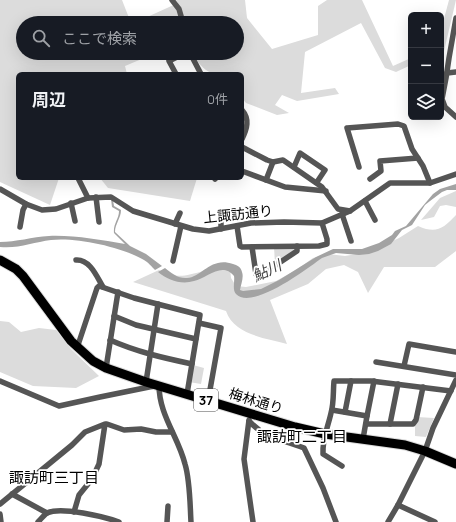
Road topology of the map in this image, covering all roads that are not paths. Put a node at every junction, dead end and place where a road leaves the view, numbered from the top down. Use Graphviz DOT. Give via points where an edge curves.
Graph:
graph roads {
  1 [pos="172,0"];
  2 [pos="181,16"];
  3 [pos="456,18"];
  4 [pos="171,60"];
  5 [pos="194,60"];
  6 [pos="175,72"];
  7 [pos="200,72"];
  8 [pos="447,72"];
  9 [pos="456,72"];
  10 [pos="244,112"];
  11 [pos="456,117"];
  12 [pos="244,134"];
  13 [pos="244,148"];
  14 [pos="418,158"];
  15 [pos="273,162"];
  16 [pos="294,167"];
  17 [pos="359,167"];
  18 [pos="244,172"];
  19 [pos="456,174"];
  20 [pos="370,179"];
  21 [pos="79,180"];
  22 [pos="266,180"];
  23 [pos="317,182"];
  24 [pos="430,183"];
  25 [pos="0,189"];
  26 [pos="326,191"];
  27 [pos="96,197"];
  28 [pos="88,198"];
  29 [pos="365,201"];
  30 [pos="71,203"];
  31 [pos="26,204"];
  32 [pos="350,211"];
  33 [pos="180,213"];
  34 [pos="342,214"];
  35 [pos="221,218"];
  36 [pos="375,220"];
  37 [pos="75,221"];
  38 [pos="99,222"];
  39 [pos="322,223"];
  40 [pos="175,224"];
  41 [pos="181,226"];
  42 [pos="237,226"];
  43 [pos="20,228"];
  44 [pos="222,229"];
  45 [pos="351,240"];
  46 [pos="297,246"];
  47 [pos="252,247"];
  48 [pos="0,260"];
  49 [pos="76,260"];
  50 [pos="173,261"];
  51 [pos="103,287"];
  52 [pos="118,292"];
  53 [pos="158,304"];
  54 [pos="114,316"];
  55 [pos="199,323"];
  56 [pos="154,329"];
  57 [pos="196,339"];
  58 [pos="110,340"];
  59 [pos="77,348"];
  60 [pos="456,352"];
  61 [pos="150,355"];
  62 [pos="376,362"];
  63 [pos="192,364"];
  64 [pos="404,366"];
  65 [pos="106,368"];
  66 [pos="456,375"];
  67 [pos="456,380"];
  68 [pos="0,381"];
  69 [pos="352,381"];
  70 [pos="374,381"];
  71 [pos="146,382"];
  72 [pos="398,384"];
  73 [pos="159,385"];
  74 [pos="424,387"];
  75 [pos="451,391"];
  76 [pos="187,394"];
  77 [pos="208,401"];
  78 [pos="332,410"];
  79 [pos="345,412"];
  80 [pos="367,416"];
  81 [pos="249,417"];
  82 [pos="107,424"];
  83 [pos="366,424"];
  84 [pos="390,424"];
  85 [pos="172,432"];
  86 [pos="325,434"];
  87 [pos="363,439"];
  88 [pos="425,451"];
  89 [pos="456,464"];
  90 [pos="342,466"];
  91 [pos="12,494"];
  92 [pos="0,504"];
  93 [pos="398,505"];
  94 [pos="168,506"];
  95 [pos="74,512"];
  96 [pos="47,513"];
  97 [pos="0,514"];
  98 [pos="1,522"];
  99 [pos="38,522"];
  100 [pos="120,522"];
  101 [pos="167,522"];
  102 [pos="191,522"];
  103 [pos="253,522"];
  104 [pos="336,522"];
  105 [pos="388,522"];
  106 [pos="435,522"];
  1 -- 2 [label="street"];
  3 -- 8 [label="street"];
  4 -- 6 [label="street" via="169,61"];
  5 -- 7 [label="street"];
  8 -- 9 [label="street"];
  8 -- 11 [label="street" via="442,92 443,103"];
  10 -- 12 [label="street" via="247,126"];
  13 -- 15 [label="street"];
  14 -- 17 [label="street" via="404,126 398,124 347,128"];
  14 -- 20 [label="street" via="380,161 381,171"];
  14 -- 24 [label="street"];
  15 -- 16 [label="street" via="282,160"];
  15 -- 22 [label="street"];
  16 -- 23 [label="street"];
  16 -- 23 [label="street" via="300,153 325,170"];
  18 -- 22 [label="street"];
  19 -- 24 [label="street, 上諏訪通り"];
  21 -- 28 [label="street"];
  22 -- 26 [label="street" via="285,187"];
  23 -- 26 [label="street"];
  24 -- 29 [label="street, 上諏訪通り" via="390,184"];
  25 -- 31 [label="street, 上諏訪通り"];
  26 -- 32 [label="street" via="338,209"];
  27 -- 28 [label="street, 上諏訪通り"];
  27 -- 38 [label="street"];
  27 -- 40 [label="street, 上諏訪通り" via="111,197 133,211"];
  28 -- 30 [label="street, 上諏訪通り"];
  29 -- 32 [label="street, 上諏訪通り"];
  29 -- 36 [label="street"];
  30 -- 31 [label="street, 上諏訪通り" via="48,210"];
  30 -- 37 [label="street"];
  31 -- 43 [label="street" via="22,210"];
  32 -- 34 [label="street, 上諏訪通り"];
  33 -- 40 [label="street"];
  34 -- 39 [label="street, 上諏訪通り"];
  34 -- 45 [label="street"];
  35 -- 44 [label="street"];
  39 -- 42 [label="street, 上諏訪通り" via="251,223"];
  39 -- 46 [label="street" via="327,244"];
  40 -- 41 [label="street, 上諏訪通り"];
  41 -- 44 [label="street, 上諏訪通り" via="200,231"];
  41 -- 50 [label="street"];
  42 -- 44 [label="street, 上諏訪通り"];
  42 -- 47 [label="street" via="240,246"];
  46 -- 47 [label="street"];
  46 -- 47 [label="street" via="297,252 256,274"];
  48 -- 59 [label="main road, 梅林通り / 37" via="23,276"];
  49 -- 51 [label="street" via="88,264"];
  51 -- 52 [label="street"];
  51 -- 59 [label="street" via="97,288"];
  52 -- 53 [label="street"];
  52 -- 54 [label="street"];
  53 -- 55 [label="street" via="200,315"];
  53 -- 56 [label="street"];
  54 -- 56 [label="street"];
  54 -- 58 [label="street"];
  55 -- 57 [label="street"];
  55 -- 77 [label="street" via="221,328"];
  56 -- 57 [label="street"];
  56 -- 61 [label="street"];
  57 -- 63 [label="street"];
  58 -- 61 [label="street"];
  58 -- 65 [label="street"];
  59 -- 65 [label="main road, 梅林通り / 37"];
  60 -- 64 [label="street" via="409,344"];
  61 -- 63 [label="street"];
  61 -- 71 [label="street"];
  62 -- 64 [label="street"];
  63 -- 76 [label="street"];
  64 -- 66 [label="street"];
  65 -- 71 [label="main road, 梅林通り / 37"];
  67 -- 75 [label="street"];
  68 -- 73 [label="street" via="60,406"];
  69 -- 70 [label="street"];
  69 -- 78 [label="street" via="334,381"];
  69 -- 79 [label="street"];
  70 -- 72 [label="street"];
  70 -- 80 [label="street"];
  71 -- 73 [label="main road, 梅林通り / 37"];
  72 -- 74 [label="street"];
  72 -- 84 [label="street"];
  73 -- 76 [label="main road, 梅林通り / 37"];
  73 -- 85 [label="street" via="162,409"];
  74 -- 75 [label="street"];
  74 -- 84 [label="street" via="413,424"];
  75 -- 88 [label="street"];
  76 -- 77 [label="main road, 梅林通り / 37"];
  77 -- 81 [label="main road, 梅林通り / 37"];
  78 -- 79 [label="street"];
  78 -- 86 [label="street"];
  79 -- 80 [label="street"];
  80 -- 83 [label="street"];
  81 -- 86 [label="main road, 梅林通り / 37"];
  81 -- 103 [label="street" via="244,459"];
  81 -- 104 [label="street" via="259,432 304,448"];
  82 -- 85 [label="street" via="124,430"];
  83 -- 84 [label="street"];
  83 -- 87 [label="street"];
  85 -- 102 [label="street" via="185,463"];
  86 -- 87 [label="main road, 梅林通り / 37"];
  86 -- 90 [label="street" via="323,454"];
  87 -- 88 [label="main road, 梅林通り / 37" via="399,443"];
  88 -- 89 [label="main road, 梅林通り / 37"];
  88 -- 93 [label="street"];
  91 -- 92 [label="street"];
  91 -- 95 [label="street" via="85,432 105,424 99,464 79,496"];
  91 -- 96 [label="street"];
  93 -- 105 [label="street"];
  93 -- 106 [label="street"];
  94 -- 101 [label="street"];
  95 -- 96 [label="street" via="60,510"];
  95 -- 100 [label="street"];
  96 -- 99 [label="street"];
  97 -- 98 [label="street"];
}
